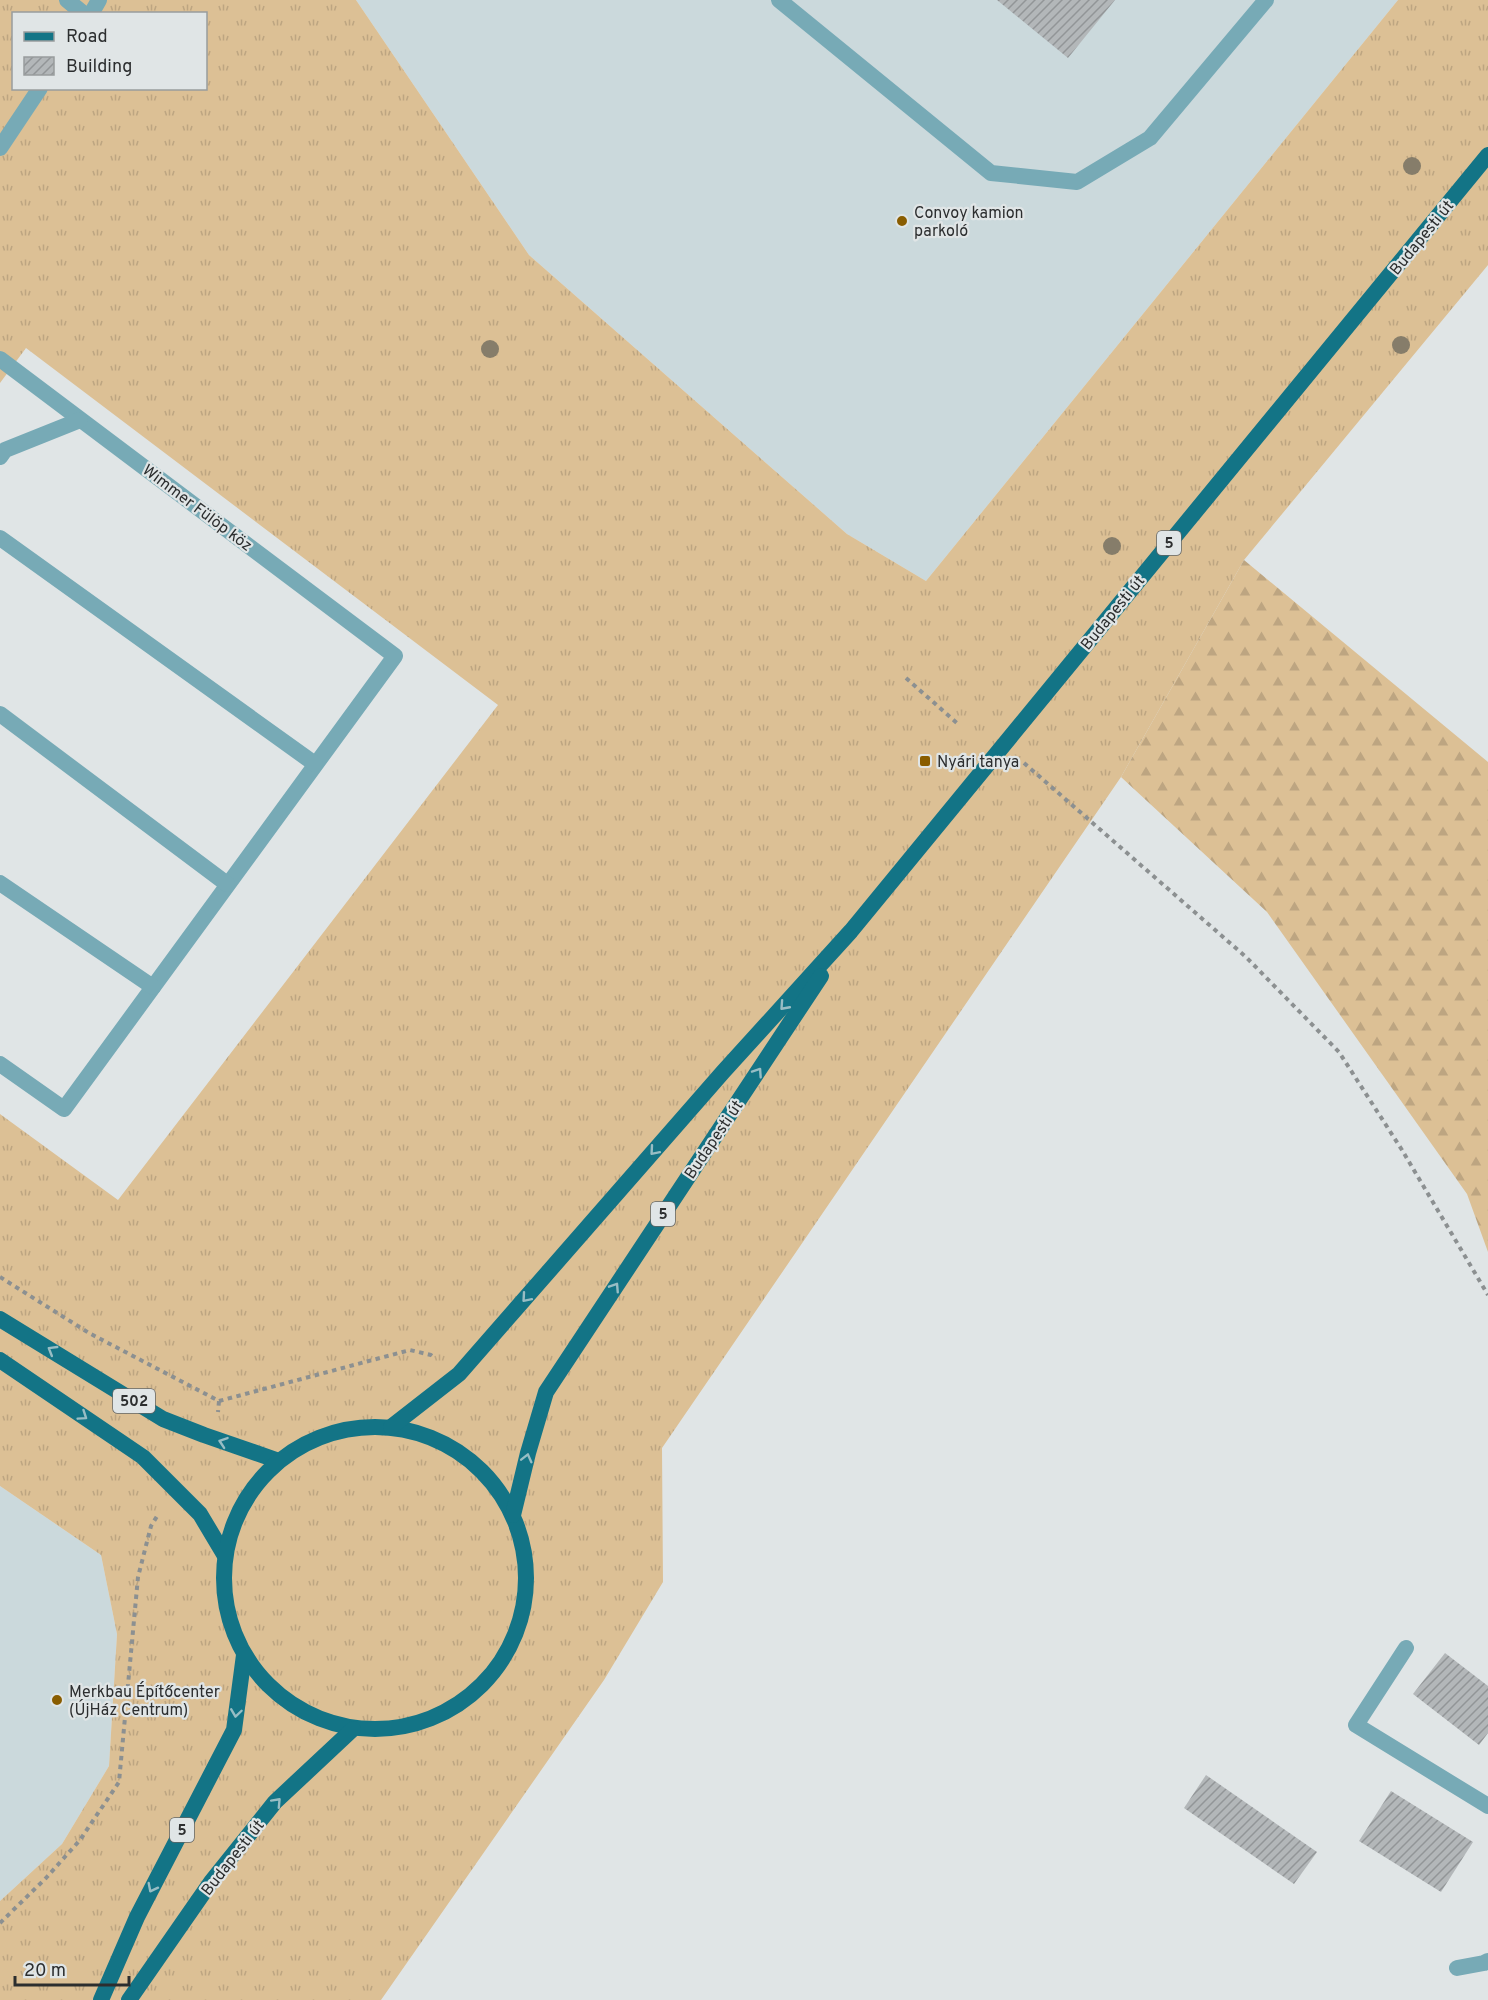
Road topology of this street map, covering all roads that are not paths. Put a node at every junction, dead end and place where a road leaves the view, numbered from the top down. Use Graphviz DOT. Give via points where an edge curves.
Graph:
graph roads {
  1 [pos="67,0"];
  2 [pos="779,0"];
  3 [pos="1266,0"];
  4 [pos="82,12"];
  5 [pos="39,90"];
  6 [pos="0,148"];
  7 [pos="1488,155"];
  8 [pos="0,359"];
  9 [pos="81,420"];
  10 [pos="0,457"];
  11 [pos="0,538"];
  12 [pos="0,714"];
  13 [pos="315,764"];
  14 [pos="0,883"];
  15 [pos="227,885"];
  16 [pos="851,931"];
  17 [pos="153,987"];
  18 [pos="0,1064"];
  19 [pos="0,1319"];
  20 [pos="0,1360"];
  21 [pos="391,1427"];
  22 [pos="279,1461"];
  23 [pos="513,1515"];
  24 [pos="225,1556"];
  25 [pos="1406,1648"];
  26 [pos="244,1655"];
  27 [pos="353,1729"];
  28 [pos="1488,1806"];
  29 [pos="1488,1961"];
  30 [pos="1457,1968"];
  31 [pos="101,2000"];
  32 [pos="129,2000"];
  1 -- 4 [label="street"];
  2 -- 3 [label="street" via="992,173 1077,182 1150,138"];
  5 -- 6 [label="street"];
  7 -- 16 [label="main road, Budapesti út / 5"];
  8 -- 9 [label="street, Wimmer Fülöp köz"];
  9 -- 10 [label="street" via="5,450"];
  9 -- 13 [label="street, Wimmer Fülöp köz" via="395,656"];
  11 -- 13 [label="street"];
  12 -- 15 [label="street"];
  13 -- 15 [label="street"];
  14 -- 17 [label="street"];
  15 -- 17 [label="street"];
  16 -- 21 [label="main road, Budapesti út / 5, one-way" via="459,1374"];
  23 -- 16 [label="main road, Budapesti út / 5, one-way" via="546,1392"];
  17 -- 18 [label="street" via="64,1109"];
  22 -- 19 [label="main road, 502, one-way" via="163,1419"];
  20 -- 24 [label="main road, 502, one-way" via="143,1457 200,1514"];
  21 -- 22 [label="main road" via="332,1432"];
  21 -- 23 [label="main road" via="429,1437 464,1455 492,1482"];
  22 -- 24 [label="main road" via="242,1503"];
  23 -- 27 [label="main road" via="526,1563 526,1588 515,1637 498,1666 470,1696 427,1721 403,1728"];
  24 -- 26 [label="main road" via="226,1607"];
  25 -- 28 [label="street" via="1356,1725"];
  26 -- 27 [label="main road" via="264,1683 291,1704 321,1720"];
  26 -- 31 [label="main road, 5, one-way" via="234,1730 137,1917"];
  32 -- 27 [label="main road, Budapesti út, one-way" via="211,1882 275,1802"];
  29 -- 30 [label="street"];
}
